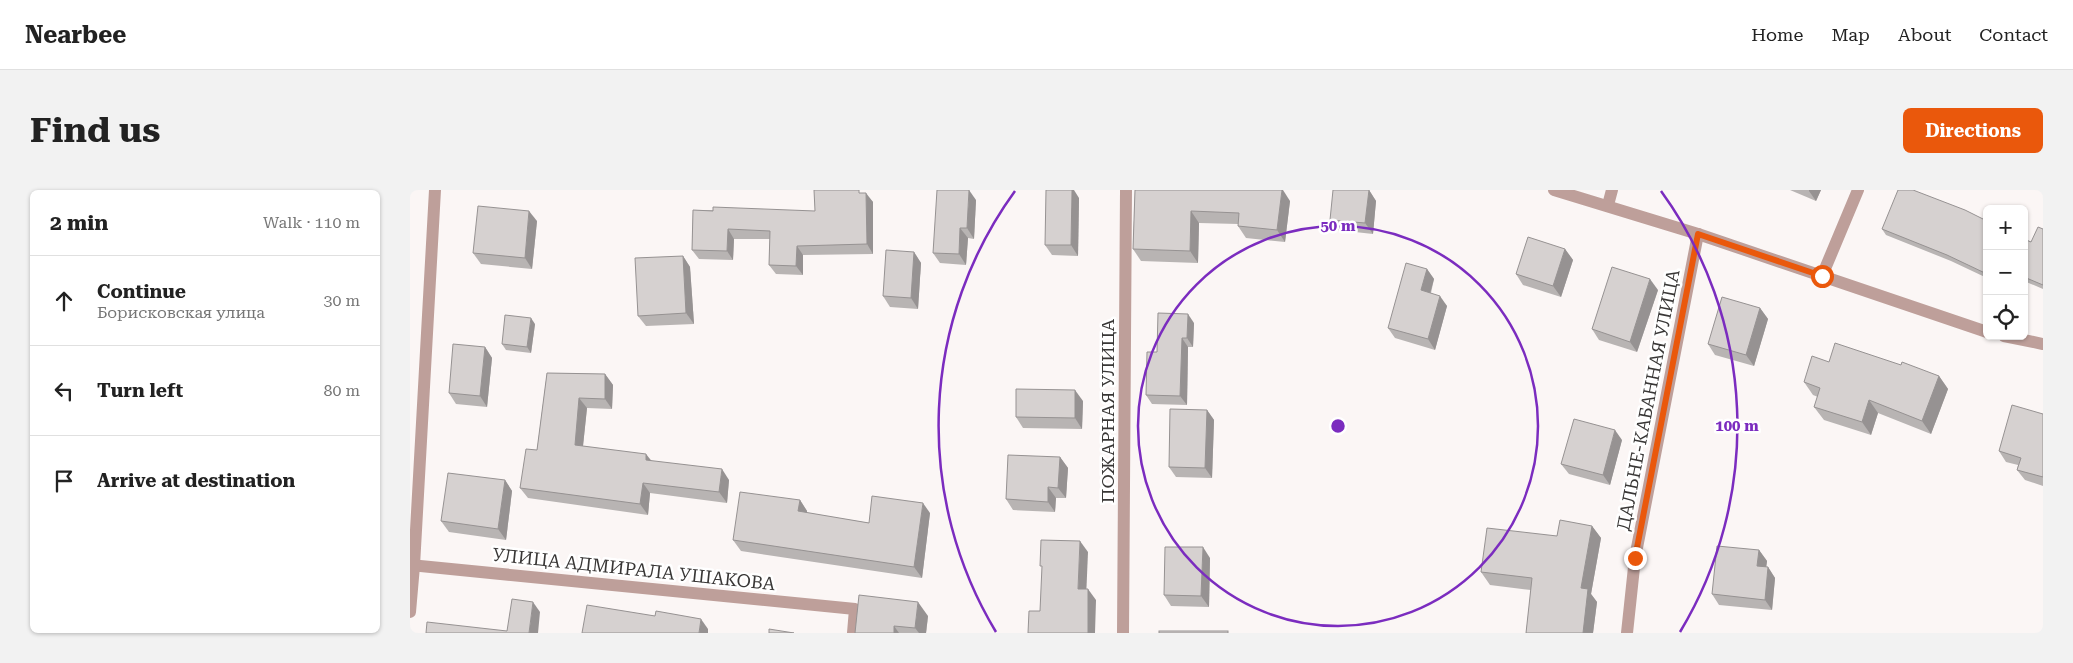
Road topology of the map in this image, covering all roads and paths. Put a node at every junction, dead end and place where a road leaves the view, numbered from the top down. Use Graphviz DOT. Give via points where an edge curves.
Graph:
graph roads {
  1 [pos="435,190"];
  2 [pos="1126,190"];
  3 [pos="1554,190"];
  4 [pos="1612,190"];
  5 [pos="1858,190"];
  6 [pos="1608,205"];
  7 [pos="1698,234"];
  8 [pos="1822,276"];
  9 [pos="1983,331"];
  10 [pos="2024,340"];
  11 [pos="2043,344"];
  12 [pos="412,565"];
  13 [pos="410,612"];
  14 [pos="853,633"];
  15 [pos="1123,633"];
  16 [pos="1627,633"];
  1 -- 12 [label="street"];
  2 -- 15 [label="street, ПОЖАРНАЯ УЛИЦА"];
  3 -- 6 [label="street"];
  4 -- 6 [label="street"];
  5 -- 8 [label="street"];
  6 -- 7 [label="street"];
  7 -- 8 [label="street"];
  7 -- 16 [label="street, ДАЛЬНЕ-КАБАННАЯ УЛИЦА" via="1635,558"];
  8 -- 9 [label="street"];
  10 -- 11 [label="street"];
  12 -- 13 [label="street"];
  12 -- 14 [label="street, УЛИЦА АДМИРАЛА УШАКОВА" via="855,609"];
}
